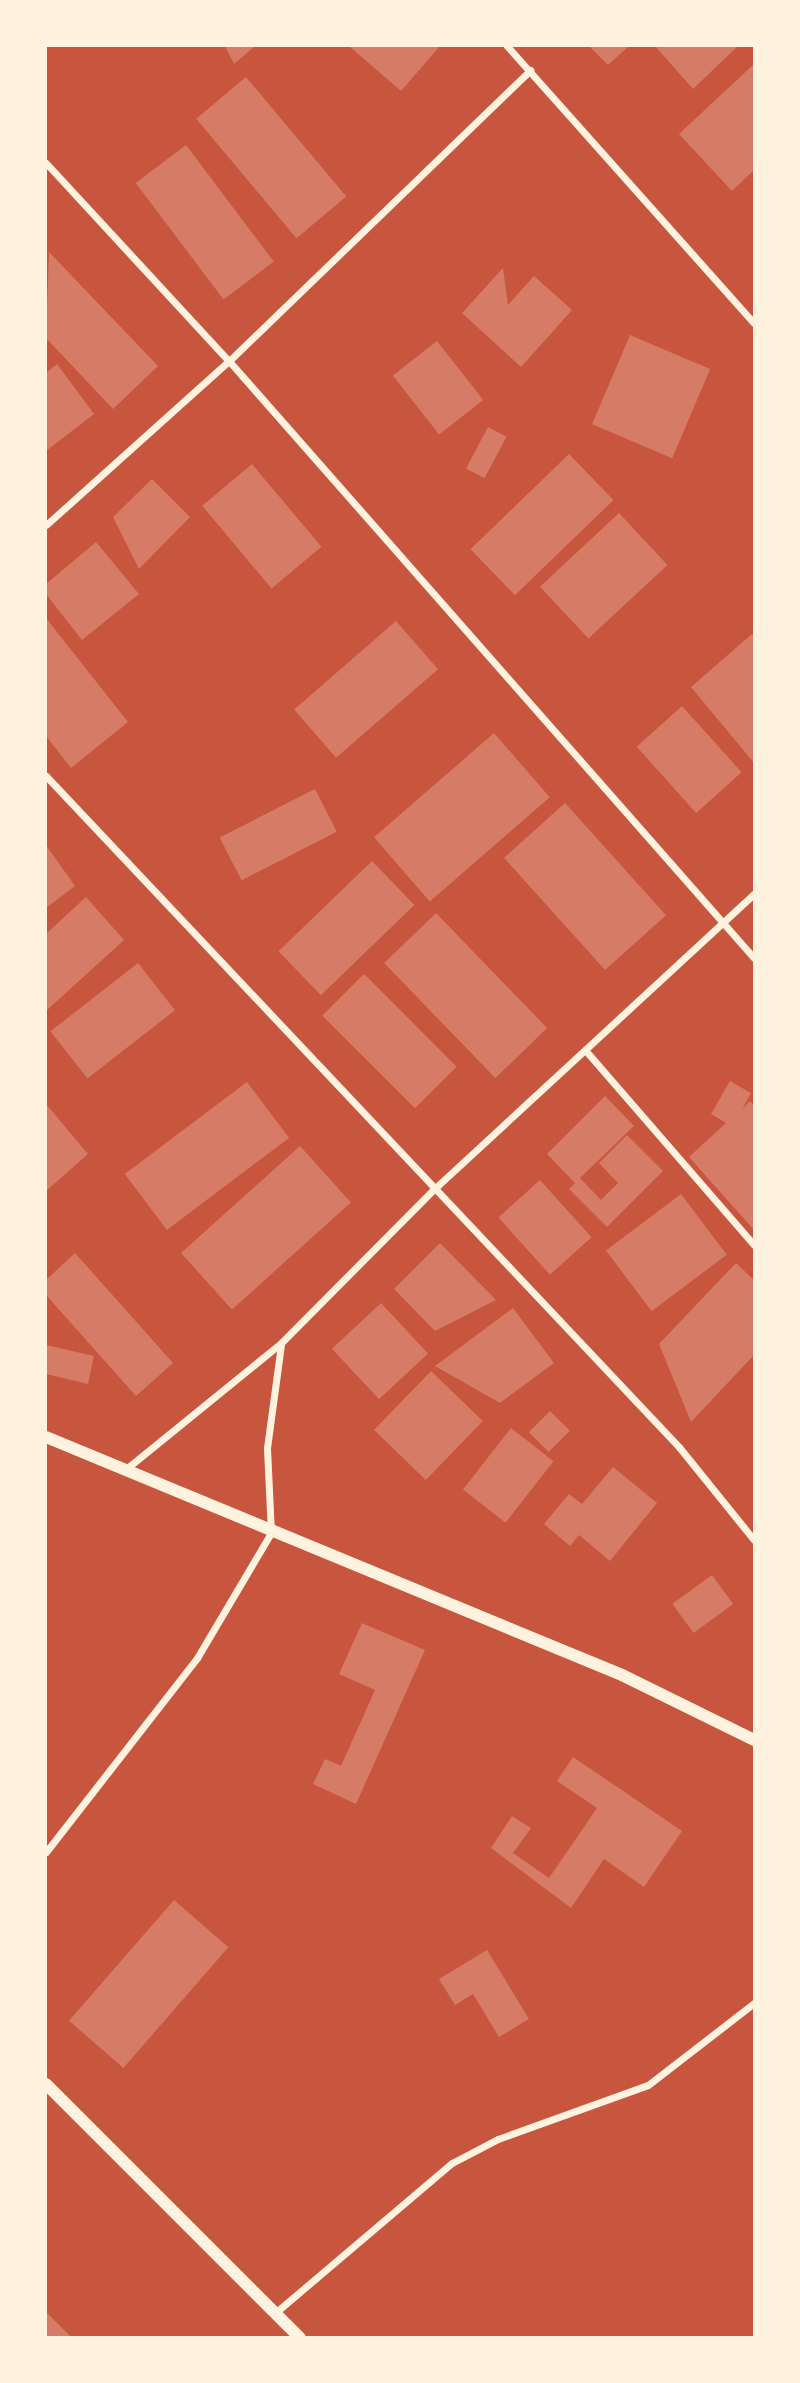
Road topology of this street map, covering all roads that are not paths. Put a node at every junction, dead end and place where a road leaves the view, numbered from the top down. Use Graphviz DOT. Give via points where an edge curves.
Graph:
graph roads {
  1 [pos="508,46"];
  2 [pos="530,70"];
  3 [pos="46,163"];
  4 [pos="754,323"];
  5 [pos="229,361"];
  6 [pos="46,525"];
  7 [pos="46,776"];
  8 [pos="754,894"];
  9 [pos="724,922"];
  10 [pos="754,958"];
  11 [pos="586,1051"];
  12 [pos="433,1190"];
  13 [pos="754,1245"];
  14 [pos="281,1343"];
  15 [pos="46,1437"];
  16 [pos="126,1469"];
  17 [pos="271,1533"];
  18 [pos="754,1540"];
  19 [pos="754,1740"];
  20 [pos="46,1852"];
  21 [pos="754,2003"];
  22 [pos="46,2084"];
  23 [pos="275,2313"];
  24 [pos="300,2337"];
  1 -- 2 [label="street"];
  2 -- 4 [label="street"];
  2 -- 5 [label="street"];
  3 -- 5 [label="street"];
  5 -- 6 [label="street"];
  5 -- 9 [label="street"];
  7 -- 12 [label="street"];
  8 -- 9 [label="street"];
  9 -- 10 [label="street"];
  9 -- 11 [label="street"];
  11 -- 12 [label="street"];
  11 -- 13 [label="street"];
  12 -- 14 [label="street"];
  12 -- 18 [label="street" via="678,1447"];
  14 -- 16 [label="street"];
  14 -- 17 [label="street" via="267,1448"];
  15 -- 16 [label="street"];
  16 -- 17 [label="street"];
  17 -- 19 [label="street" via="622,1675"];
  17 -- 20 [label="street" via="197,1658"];
  21 -- 23 [label="street" via="648,2085 498,2140 452,2163"];
  22 -- 23 [label="street"];
  23 -- 24 [label="street"];
}
